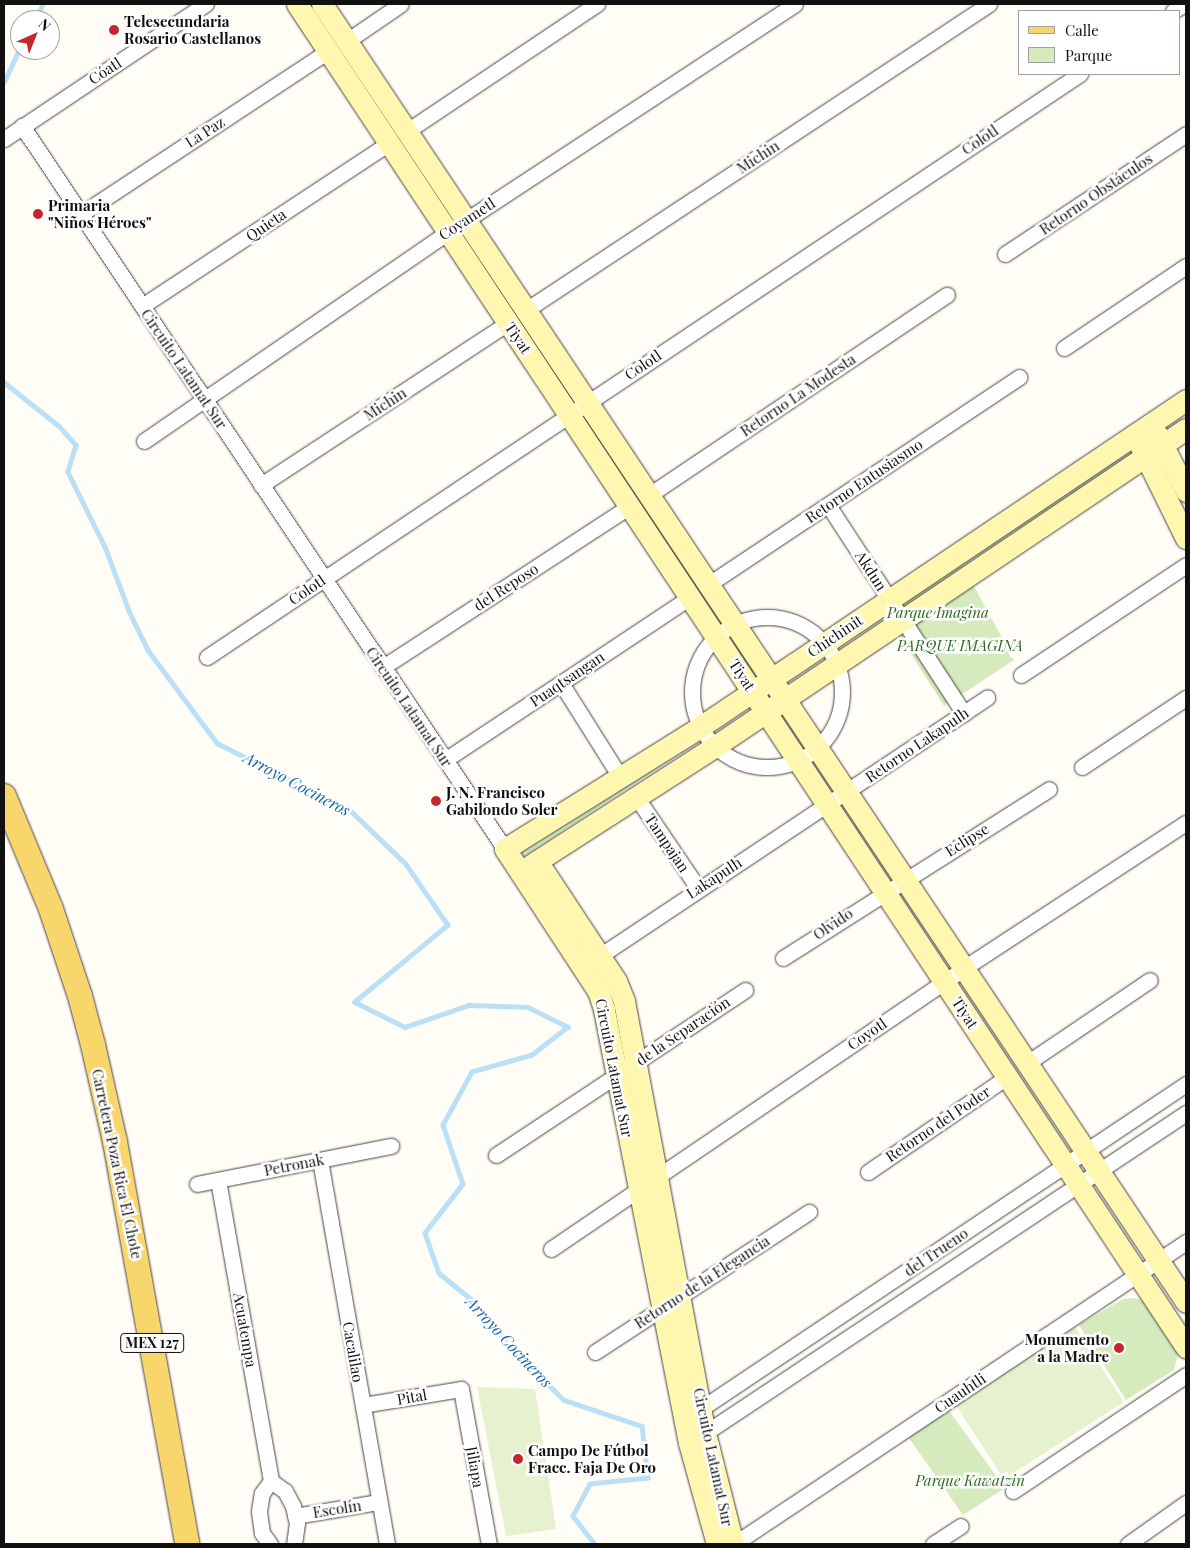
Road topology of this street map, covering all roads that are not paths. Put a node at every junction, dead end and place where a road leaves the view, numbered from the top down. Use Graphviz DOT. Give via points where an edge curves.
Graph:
graph roads {
  1 [pos="206,4"];
  2 [pos="297,4"];
  3 [pos="322,4"];
  4 [pos="402,4"];
  5 [pos="597,4"];
  6 [pos="795,4"];
  7 [pos="989,4"];
  8 [pos="347,41"];
  9 [pos="328,51"];
  10 [pos="1079,75"];
  11 [pos="379,89"];
  12 [pos="361,100"];
  13 [pos="22,126"];
  14 [pos="407,131"];
  15 [pos="1186,134"];
  16 [pos="4,139"];
  17 [pos="389,143"];
  18 [pos="81,214"];
  19 [pos="466,220"];
  20 [pos="448,232"];
  21 [pos="1005,254"];
  22 [pos="1186,266"];
  23 [pos="947,295"];
  24 [pos="142,306"];
  25 [pos="526,310"];
  26 [pos="508,323"];
  27 [pos="1064,348"];
  28 [pos="1019,378"];
  29 [pos="204,398"];
  30 [pos="1186,400"];
  31 [pos="588,403"];
  32 [pos="569,414"];
  33 [pos="1143,429"];
  34 [pos="1186,429"];
  35 [pos="144,441"];
  36 [pos="1164,444"];
  37 [pos="1146,456"];
  38 [pos="261,485"];
  39 [pos="1186,491"];
  40 [pos="649,495"];
  41 [pos="828,505"];
  42 [pos="630,506"];
  43 [pos="671,528"];
  44 [pos="1186,538"];
  45 [pos="652,540"];
  46 [pos="1186,565"];
  47 [pos="324,579"];
  48 [pos="709,584"];
  49 [pos="690,597"];
  50 [pos="890,599"];
  51 [pos="903,620"];
  52 [pos="735,624"];
  53 [pos="716,637"];
  54 [pos="824,644"];
  55 [pos="207,657"];
  56 [pos="836,664"];
  57 [pos="383,667"];
  58 [pos="1021,676"];
  59 [pos="771,679"];
  60 [pos="561,683"];
  61 [pos="752,692"];
  62 [pos="987,698"];
  63 [pos="1186,698"];
  64 [pos="785,699"];
  65 [pos="766,712"];
  66 [pos="964,714"];
  67 [pos="700,727"];
  68 [pos="714,747"];
  69 [pos="818,748"];
  70 [pos="444,760"];
  71 [pos="798,761"];
  72 [pos="1082,767"];
  73 [pos="619,775"];
  74 [pos="1049,789"];
  75 [pos="846,792"];
  76 [pos="4,796"];
  77 [pos="637,798"];
  78 [pos="827,805"];
  79 [pos="1186,823"];
  80 [pos="505,849"];
  81 [pos="528,867"];
  82 [pos="905,879"];
  83 [pos="698,888"];
  84 [pos="884,891"];
  85 [pos="783,958"];
  86 [pos="591,962"];
  87 [pos="964,968"];
  88 [pos="1150,980"];
  89 [pos="944,982"];
  90 [pos="745,990"];
  91 [pos="635,1062"];
  92 [pos="1027,1063"];
  93 [pos="616,1075"];
  94 [pos="1007,1077"];
  95 [pos="1186,1084"];
  96 [pos="1186,1113"];
  97 [pos="391,1146"];
  98 [pos="1086,1152"];
  99 [pos="496,1155"];
  100 [pos="320,1160"];
  101 [pos="1066,1165"];
  102 [pos="1099,1171"];
  103 [pos="868,1172"];
  104 [pos="656,1179"];
  105 [pos="218,1180"];
  106 [pos="197,1184"];
  107 [pos="1078,1184"];
  108 [pos="638,1191"];
  109 [pos="809,1212"];
  110 [pos="1186,1242"];
  111 [pos="551,1249"];
  112 [pos="1159,1261"];
  113 [pos="1138,1274"];
  114 [pos="681,1296"];
  115 [pos="1186,1302"];
  116 [pos="663,1308"];
  117 [pos="1186,1347"];
  118 [pos="595,1352"];
  119 [pos="1186,1376"];
  120 [pos="460,1389"];
  121 [pos="362,1405"];
  122 [pos="693,1414"];
  123 [pos="697,1438"];
  124 [pos="271,1481"];
  125 [pos="1014,1491"];
  126 [pos="379,1502"];
  127 [pos="1186,1503"];
  128 [pos="295,1516"];
  129 [pos="961,1526"];
  130 [pos="187,1544"];
  131 [pos="270,1544"];
  132 [pos="294,1544"];
  133 [pos="387,1544"];
  134 [pos="489,1544"];
  135 [pos="717,1544"];
  136 [pos="733,1544"];
  137 [pos="934,1544"];
  138 [pos="1128,1544"];
  1 -- 13 [label="street, Cóatl"];
  2 -- 9 [label="street, Tiyat"];
  3 -- 8 [label="street, Tiyat"];
  4 -- 8 [label="street"];
  5 -- 14 [label="street"];
  6 -- 19 [label="street, Coyametl"];
  7 -- 25 [label="street, Michin"];
  8 -- 11 [label="street, Tiyat"];
  9 -- 12 [label="street, Tiyat"];
  9 -- 18 [label="street, La Paz"];
  10 -- 31 [label="street, Colotl"];
  11 -- 12 [label="street"];
  11 -- 14 [label="street, Tiyat"];
  12 -- 17 [label="street, Tiyat"];
  13 -- 16 [label="street, Cóatl"];
  13 -- 18 [label="street, Circuito Latamat Sur"];
  14 -- 19 [label="street, Tiyat"];
  15 -- 21 [label="street, Retorno Obstáculos"];
  17 -- 20 [label="street, Tiyat"];
  17 -- 24 [label="street, Quieta"];
  18 -- 24 [label="street, Circuito Latamat Sur"];
  19 -- 20 [label="street, Coyametl"];
  19 -- 25 [label="street, Tiyat"];
  20 -- 26 [label="street, Tiyat"];
  20 -- 29 [label="street, Coyametl"];
  22 -- 27 [label="street"];
  23 -- 40 [label="street, Retorno La Modesta"];
  24 -- 29 [label="street, Circuito Latamat Sur"];
  25 -- 31 [label="street, Tiyat"];
  26 -- 32 [label="street, Tiyat"];
  26 -- 38 [label="street, Michin"];
  28 -- 41 [label="street, Retorno Entusiasmo"];
  29 -- 35 [label="street, Coyametl"];
  29 -- 38 [label="street, Circuito Latamat Sur"];
  30 -- 33 [label="street, Chichinit"];
  31 -- 32 [label="street, Colotl"];
  31 -- 40 [label="street, Tiyat"];
  32 -- 42 [label="street, Tiyat"];
  32 -- 47 [label="street, Colotl"];
  33 -- 36 [label="street"];
  33 -- 37 [label="street"];
  33 -- 50 [label="street, Chichinit"];
  34 -- 36 [label="street, Chichinit"];
  36 -- 37 [label="street, Chichinit"];
  36 -- 39 [label="street"];
  37 -- 44 [label="street"];
  37 -- 51 [label="street, Chichinit"];
  38 -- 47 [label="street, Circuito Latamat Sur"];
  40 -- 43 [label="street, Tiyat"];
  41 -- 48 [label="street, Retorno Entusiasmo"];
  41 -- 50 [label="street, Akdun"];
  42 -- 45 [label="street, Tiyat"];
  42 -- 57 [label="street, del Reposo"];
  43 -- 45 [label="street"];
  43 -- 48 [label="street, Tiyat"];
  45 -- 49 [label="street, Tiyat"];
  46 -- 58 [label="street"];
  47 -- 55 [label="street, Colotl"];
  47 -- 57 [label="street, Circuito Latamat Sur"];
  48 -- 52 [label="street, Tiyat"];
  49 -- 53 [label="street, Tiyat"];
  49 -- 60 [label="street, Puaqtsangan"];
  50 -- 51 [label="street, Akdun"];
  50 -- 54 [label="street, Chichinit"];
  51 -- 56 [label="street, Chichinit"];
  51 -- 66 [label="street, Akdun"];
  52 -- 53 [label="street"];
  52 -- 54 [label="street" via="759,618 783,619 805,628"];
  52 -- 59 [label="street, Tiyat"];
  53 -- 61 [label="street, Tiyat"];
  53 -- 67 [label="street" via="700,657 692,680 692,704"];
  54 -- 56 [label="street"];
  54 -- 59 [label="street, Chichinit"];
  56 -- 64 [label="street, Chichinit"];
  56 -- 69 [label="street" via="842,686 840,709 832,730"];
  57 -- 70 [label="street, Circuito Latamat Sur"];
  59 -- 61 [label="street, Chichinit"];
  59 -- 64 [label="street, Tiyat"];
  60 -- 70 [label="street, Puaqtsangan"];
  60 -- 73 [label="street"];
  61 -- 65 [label="street, Tiyat"];
  61 -- 67 [label="street, Chichinit"];
  62 -- 66 [label="street, Retorno Lakapulh"];
  63 -- 72 [label="street"];
  64 -- 65 [label="street, Chichinit"];
  64 -- 69 [label="street, Tiyat"];
  65 -- 68 [label="street, Chichinit"];
  65 -- 71 [label="street, Tiyat"];
  66 -- 75 [label="street, Retorno Lakapulh"];
  67 -- 68 [label="street"];
  67 -- 73 [label="street, Chichinit"];
  68 -- 71 [label="street" via="739,763 768,768"];
  68 -- 77 [label="street, Chichinit"];
  69 -- 71 [label="street"];
  69 -- 75 [label="street, Tiyat"];
  70 -- 80 [label="street, Circuito Latamat Sur"];
  71 -- 78 [label="street, Tiyat"];
  73 -- 80 [label="street, Chichinit"];
  74 -- 82 [label="street, Eclipse"];
  75 -- 78 [label="street, Lakapulh"];
  75 -- 82 [label="street, Tiyat"];
  76 -- 130 [label="main road, Carretera Poza Rica El Chote / MEX 127" via="51,909 91,1037 116,1142"];
  77 -- 81 [label="street, Chichinit"];
  77 -- 83 [label="street, Tampajan"];
  78 -- 83 [label="street, Lakapulh"];
  78 -- 84 [label="street, Tiyat"];
  79 -- 87 [label="street, Coyotl"];
  80 -- 81 [label="street, Circuito Latamat Sur"];
  81 -- 86 [label="street, Circuito Latamat Sur"];
  82 -- 84 [label="street, Eclipse"];
  82 -- 87 [label="street, Tiyat"];
  83 -- 86 [label="street, Lakapulh"];
  84 -- 85 [label="street, Olvido"];
  84 -- 89 [label="street, Tiyat"];
  86 -- 91 [label="street, Circuito Latamat Sur" via="616,981 624,1001"];
  86 -- 93 [label="street, Circuito Latamat Sur" via="604,1009"];
  87 -- 89 [label="street, Coyotl"];
  87 -- 92 [label="street, Tiyat"];
  88 -- 92 [label="street"];
  89 -- 94 [label="street, Tiyat"];
  89 -- 104 [label="street, Coyotl"];
  90 -- 91 [label="street, de la Separación"];
  91 -- 93 [label="street, de la Separación"];
  91 -- 104 [label="street, Circuito Latamat Sur"];
  92 -- 98 [label="street, Tiyat"];
  93 -- 99 [label="street, de la Separación"];
  93 -- 108 [label="street, Circuito Latamat Sur"];
  94 -- 101 [label="street, Tiyat"];
  94 -- 103 [label="street, Retorno del Poder"];
  95 -- 98 [label="street, del Trueno"];
  96 -- 102 [label="street, del Trueno"];
  97 -- 100 [label="street, Petronak"];
  98 -- 101 [label="street, del Trueno"];
  98 -- 102 [label="street, Tiyat"];
  100 -- 105 [label="street, Petronak"];
  100 -- 121 [label="street, Cacalilao"];
  101 -- 107 [label="street, Tiyat"];
  101 -- 122 [label="street, del Trueno"];
  102 -- 107 [label="street, del Trueno"];
  102 -- 112 [label="street, Tiyat"];
  104 -- 108 [label="street, Coyotl"];
  104 -- 114 [label="street, Circuito Latamat Sur"];
  105 -- 106 [label="street, Petronak"];
  105 -- 124 [label="street, Acuatempa"];
  107 -- 113 [label="street, Tiyat"];
  107 -- 123 [label="street, del Trueno"];
  108 -- 111 [label="street, Coyotl"];
  108 -- 116 [label="street, Circuito Latamat Sur"];
  109 -- 114 [label="street, Retorno de la Elegancia"];
  110 -- 112 [label="street, Cuauhtli"];
  112 -- 113 [label="street, Cuauhtli"];
  112 -- 115 [label="street, Tiyat"];
  113 -- 117 [label="street, Tiyat"];
  113 -- 136 [label="street, Cuauhtli"];
  114 -- 116 [label="street, Retorno de la Elegancia"];
  114 -- 122 [label="street, Circuito Latamat Sur"];
  116 -- 118 [label="street, Retorno de la Elegancia"];
  116 -- 122 [label="street, Circuito Latamat Sur"];
  119 -- 125 [label="street"];
  120 -- 121 [label="street, Pital"];
  120 -- 134 [label="street, Jiliapa"];
  121 -- 126 [label="street, Cacalilao"];
  122 -- 123 [label="street, Circuito Latamat Sur"];
  123 -- 135 [label="street, Circuito Latamat Sur"];
  123 -- 136 [label="street, Circuito Latamat Sur"];
  124 -- 128 [label="street" via="285,1491"];
  124 -- 131 [label="street" via="262,1494 259,1511 262,1533"];
  126 -- 128 [label="street, Escolín"];
  126 -- 133 [label="street, Cacalilao"];
  127 -- 138 [label="street"];
  128 -- 132 [label="street" via="297,1539"];
  129 -- 137 [label="street"];
}
